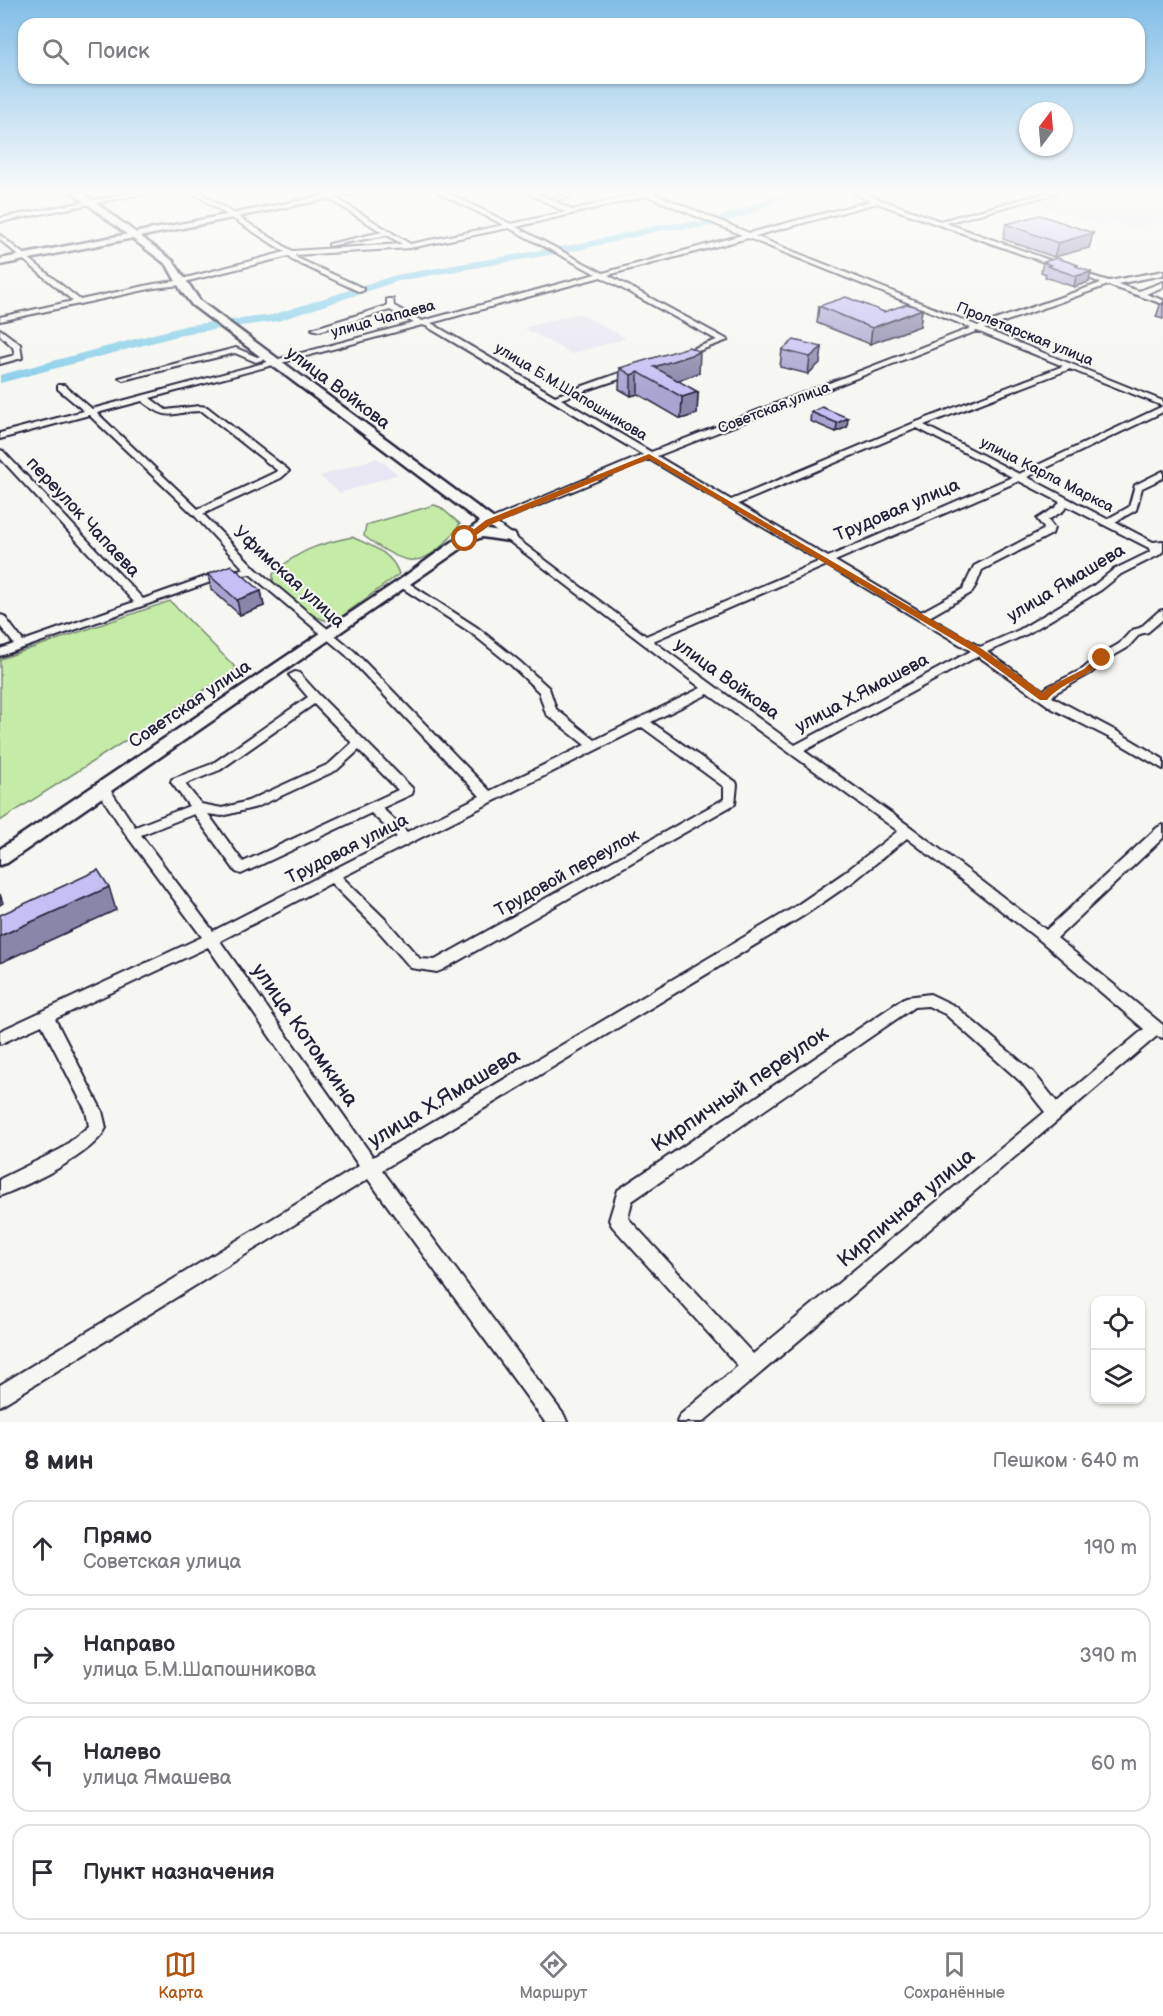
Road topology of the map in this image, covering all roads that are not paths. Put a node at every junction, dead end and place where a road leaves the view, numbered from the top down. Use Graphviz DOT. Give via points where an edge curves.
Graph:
graph roads {
  1 [pos="29,259"];
  2 [pos="165,259"];
  3 [pos="267,259"];
  4 [pos="295,259"];
  5 [pos="571,259"];
  6 [pos="665,259"];
  7 [pos="804,259"];
  8 [pos="1042,259"];
  9 [pos="1163,273"];
  10 [pos="602,276"];
  11 [pos="181,282"];
  12 [pos="1108,283"];
  13 [pos="1163,284"];
  14 [pos="360,290"];
  15 [pos="1138,294"];
  16 [pos="76,302"];
  17 [pos="1163,302"];
  18 [pos="0,319"];
  19 [pos="417,323"];
  20 [pos="316,328"];
  21 [pos="976,329"];
  22 [pos="0,331"];
  23 [pos="670,358"];
  24 [pos="270,360"];
  25 [pos="0,362"];
  26 [pos="1070,367"];
  27 [pos="638,369"];
  28 [pos="123,378"];
  29 [pos="61,387"];
  30 [pos="144,398"];
  31 [pos="553,399"];
  32 [pos="1163,404"];
  33 [pos="1163,410"];
  34 [pos="91,412"];
  35 [pos="917,425"];
  36 [pos="0,436"];
  37 [pos="0,453"];
  38 [pos="649,456"];
  39 [pos="1163,474"];
  40 [pos="1018,478"];
  41 [pos="1065,501"];
  42 [pos="730,504"];
  43 [pos="468,507"];
  44 [pos="197,513"];
  45 [pos="489,522"];
  46 [pos="1108,522"];
  47 [pos="509,537"];
  48 [pos="465,539"];
  49 [pos="1160,547"];
  50 [pos="824,561"];
  51 [pos="252,571"];
  52 [pos="403,584"];
  53 [pos="142,604"];
  54 [pos="1163,613"];
  55 [pos="921,617"];
  56 [pos="0,618"];
  57 [pos="328,633"];
  58 [pos="644,640"];
  59 [pos="21,646"];
  60 [pos="979,651"];
  61 [pos="0,653"];
  62 [pos="295,675"];
  63 [pos="709,689"];
  64 [pos="315,698"];
  65 [pos="1044,698"];
  66 [pos="643,722"];
  67 [pos="360,743"];
  68 [pos="594,747"];
  69 [pos="794,751"];
  70 [pos="1163,765"];
  71 [pos="102,788"];
  72 [pos="489,798"];
  73 [pos="373,807"];
  74 [pos="197,808"];
  75 [pos="1163,830"];
  76 [pos="907,831"];
  77 [pos="132,833"];
  78 [pos="406,838"];
  79 [pos="0,858"];
  80 [pos="333,876"];
  81 [pos="211,939"];
  82 [pos="1047,939"];
  83 [pos="46,1017"];
  84 [pos="1159,1030"];
  85 [pos="0,1038"];
  86 [pos="1055,1112"];
  87 [pos="370,1168"];
  88 [pos="0,1188"];
  89 [pos="752,1366"];
  90 [pos="0,1396"];
  91 [pos="557,1422"];
  92 [pos="687,1422"];
  1 -- 16 [label="street"];
  2 -- 11 [label="main road, улица Войкова" via="178,272"];
  3 -- 11 [label="street"];
  4 -- 14 [label="street"];
  5 -- 10 [label="street"];
  6 -- 10 [label="street, улица Чапаева"];
  7 -- 21 [label="street, Пролетарская улица"];
  8 -- 12 [label="street"];
  9 -- 12 [label="street, Советская улица"];
  10 -- 19 [label="street, улица Чапаева"];
  10 -- 23 [label="street" via="724,340"];
  11 -- 16 [label="street"];
  11 -- 24 [label="main road, улица Войкова" via="184,292"];
  12 -- 15 [label="street"];
  12 -- 21 [label="street, Советская улица"];
  13 -- 15 [label="street"];
  15 -- 17 [label="street"];
  16 -- 18 [label="street"];
  19 -- 20 [label="street, улица Б.М.Шапошникова" via="391,304"];
  19 -- 24 [label="street, улица Чапаева"];
  19 -- 31 [label="street, улица Б.М.Шапошникова" via="428,324"];
  21 -- 26 [label="street, Пролетарская улица"];
  21 -- 38 [label="street, Советская улица"];
  22 -- 25 [label="street" via="17,346 19,356"];
  24 -- 28 [label="street, улица Войкова" via="255,360 236,350"];
  24 -- 30 [label="street, улица Чапаева"];
  24 -- 43 [label="main road, улица Войкова"];
  26 -- 32 [label="street, Пролетарская улица"];
  26 -- 35 [label="street"];
  27 -- 31 [label="street"];
  29 -- 34 [label="street, Уфимская улица"];
  30 -- 34 [label="street, улица Чапаева"];
  30 -- 44 [label="street" via="162,412 204,409 284,471"];
  31 -- 38 [label="street, улица Б.М.Шапошникова"];
  33 -- 40 [label="street, Трудовая улица"];
  34 -- 36 [label="street, улица Чапаева"];
  34 -- 44 [label="street, Уфимская улица"];
  35 -- 40 [label="street, улица Карла Маркса"];
  35 -- 42 [label="street"];
  37 -- 53 [label="street, переулок Чапаева"];
  38 -- 42 [label="street, улица Б.М.Шапошникова"];
  38 -- 45 [label="street, Советская улица"];
  39 -- 46 [label="street" via="1138,487 1133,508"];
  40 -- 41 [label="street, улица Карла Маркса"];
  40 -- 50 [label="street, Трудовая улица"];
  41 -- 46 [label="street, улица Карла Маркса"];
  41 -- 55 [label="street" via="1060,509 1042,519 1048,532 978,568 967,591"];
  42 -- 50 [label="street, улица Б.М.Шапошникова"];
  43 -- 45 [label="main road, улица Войкова"];
  43 -- 48 [label="main road" via="476,526"];
  44 -- 51 [label="street, Уфимская улица"];
  45 -- 47 [label="street, улица Войкова"];
  45 -- 48 [label="main road, Советская улица"];
  46 -- 49 [label="street, улица Карла Маркса"];
  47 -- 48 [label="main road" via="481,533"];
  47 -- 58 [label="street, улица Войкова"];
  48 -- 52 [label="main road, Советская улица"];
  49 -- 60 [label="street, улица Ямашева" via="1023,632"];
  50 -- 55 [label="street, улица Б.М.Шапошникова"];
  50 -- 58 [label="street, Трудовая улица"];
  51 -- 53 [label="street" via="220,575"];
  51 -- 57 [label="street, Уфимская улица"];
  52 -- 57 [label="main road, Советская улица"];
  52 -- 68 [label="street" via="474,630 515,663 545,691 550,711"];
  53 -- 59 [label="street"];
  54 -- 65 [label="street" via="1123,646"];
  55 -- 60 [label="street, улица Б.М.Шапошникова"];
  56 -- 59 [label="street"];
  57 -- 71 [label="main road, Советская улица"];
  57 -- 72 [label="street, Уфимская улица"];
  58 -- 63 [label="street, улица Войкова"];
  59 -- 61 [label="street"];
  60 -- 65 [label="street, улица Б.М.Шапошникова"];
  60 -- 69 [label="street, улица Х.Ямашева"];
  62 -- 64 [label="street"];
  63 -- 66 [label="street, Трудовая улица"];
  63 -- 69 [label="street, улица Войкова"];
  64 -- 67 [label="street"];
  64 -- 74 [label="street" via="216,767 177,782"];
  65 -- 70 [label="street, улица Б.М.Шапошникова"];
  66 -- 68 [label="street, Трудовая улица"];
  66 -- 80 [label="street, Трудовой переулок" via="731,785 730,801 437,966 416,964"];
  67 -- 73 [label="street" via="407,791"];
  67 -- 74 [label="street" via="333,766 252,804 222,812"];
  68 -- 72 [label="street, Трудовая улица"];
  69 -- 76 [label="street, улица Войкова"];
  71 -- 77 [label="street, улица Котомкина"];
  71 -- 79 [label="main road, Советская улица"];
  72 -- 78 [label="street, Трудовая улица"];
  73 -- 74 [label="street" via="241,869"];
  73 -- 78 [label="street"];
  74 -- 77 [label="street"];
  75 -- 82 [label="street"];
  76 -- 82 [label="street, улица Войкова"];
  76 -- 87 [label="street, улица Х.Ямашева" via="798,912"];
  77 -- 81 [label="street, улица Котомкина"];
  78 -- 80 [label="street, Трудовая улица"];
  80 -- 81 [label="street, Трудовая улица"];
  81 -- 83 [label="street, Трудовая улица"];
  81 -- 87 [label="street, улица Котомкина"];
  82 -- 84 [label="street, улица Войкова"];
  83 -- 85 [label="street, Трудовая улица"];
  83 -- 88 [label="street" via="94,1111 98,1128 90,1139"];
  84 -- 86 [label="street, Кирпичная улица"];
  86 -- 89 [label="street, Кирпичная улица"];
  86 -- 89 [label="street, Кирпичный переулок" via="1027,1077 950,1010 930,1000 911,1001 624,1196 618,1220"];
  87 -- 90 [label="street, улица Х.Ямашева"];
  87 -- 91 [label="street, улица Котомкина"];
  89 -- 92 [label="street, Кирпичная улица"];
}
